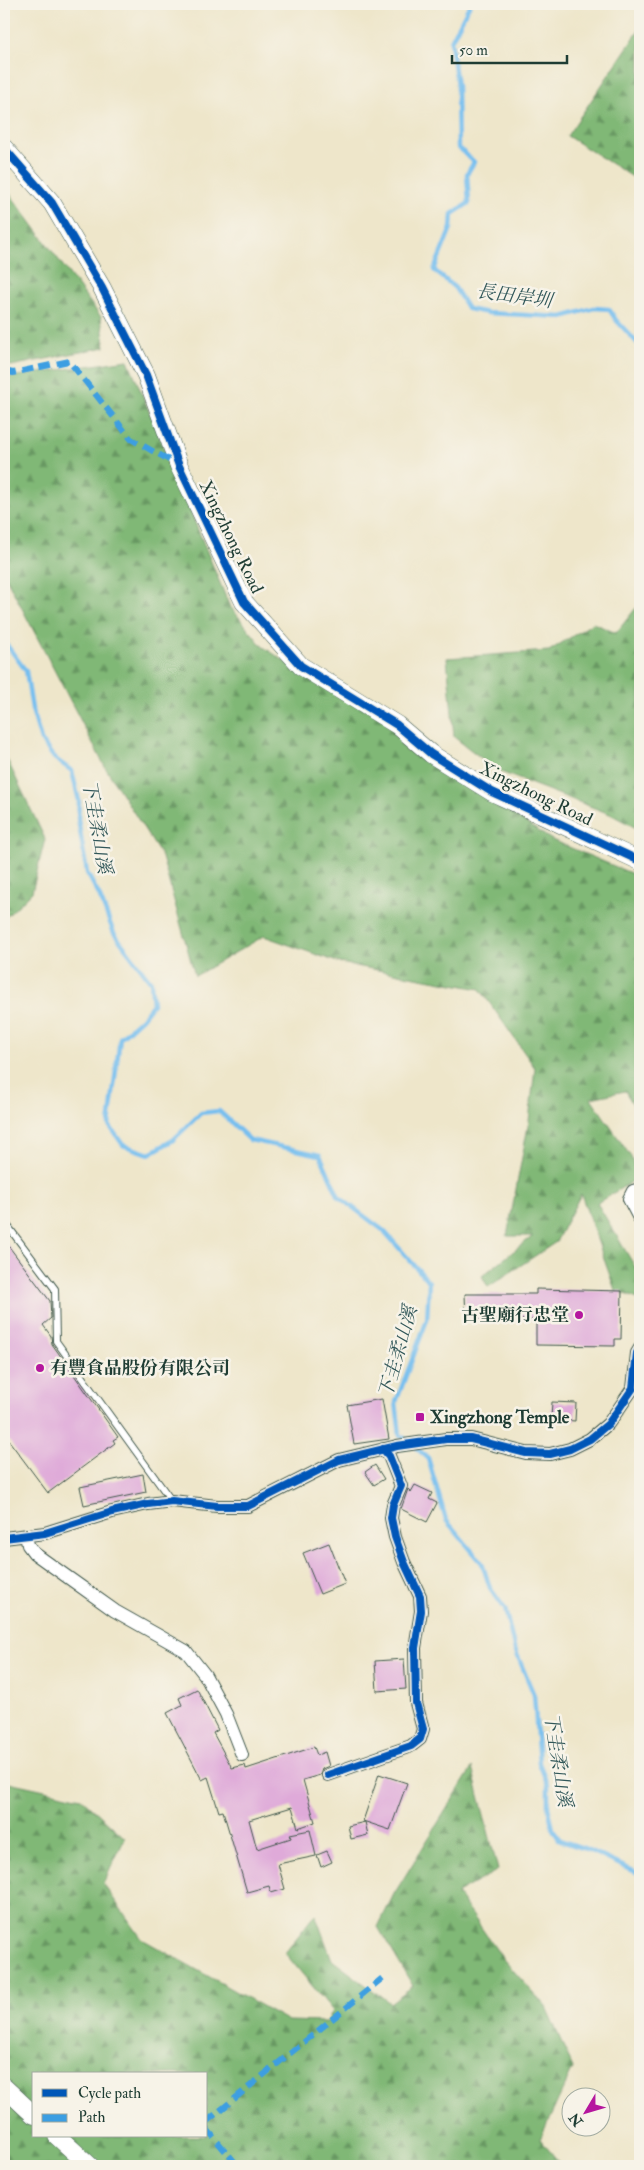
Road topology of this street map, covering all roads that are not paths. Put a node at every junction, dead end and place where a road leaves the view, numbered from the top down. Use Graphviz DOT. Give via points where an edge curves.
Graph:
graph roads {
  1 [pos="4,148"];
  2 [pos="640,860"];
  3 [pos="640,1189"];
  4 [pos="640,1220"];
  5 [pos="4,1222"];
  6 [pos="640,1348"];
  7 [pos="383,1449"];
  8 [pos="172,1501"];
  9 [pos="26,1535"];
  10 [pos="4,1538"];
  11 [pos="242,1755"];
  12 [pos="328,1775"];
  13 [pos="4,2087"];
  14 [pos="32,2113"];
  15 [pos="59,2138"];
  16 [pos="90,2166"];
  1 -- 2 [label="street, Xingzhong Road" via="52,203 102,288 146,375 180,466 244,602 301,666 397,725 431,754 492,792"];
  3 -- 4 [label="street" via="633,1191 629,1199"];
  5 -- 8 [label="lane" via="55,1289 56,1341"];
  6 -- 7 [label="street" via="633,1388 620,1408 608,1424 590,1439 570,1449 550,1454 526,1453 471,1440 426,1442"];
  7 -- 8 [label="street" via="338,1460 248,1506"];
  7 -- 12 [label="street" via="401,1486 391,1518 395,1537 420,1596 415,1648 416,1694 423,1729 420,1739 411,1746"];
  8 -- 9 [label="street" via="112,1512 45,1533"];
  9 -- 10 [label="street"];
  9 -- 11 [label="street" via="34,1553 115,1610 186,1652 214,1690"];
  13 -- 14 [label="street"];
  15 -- 16 [label="street"];
}
